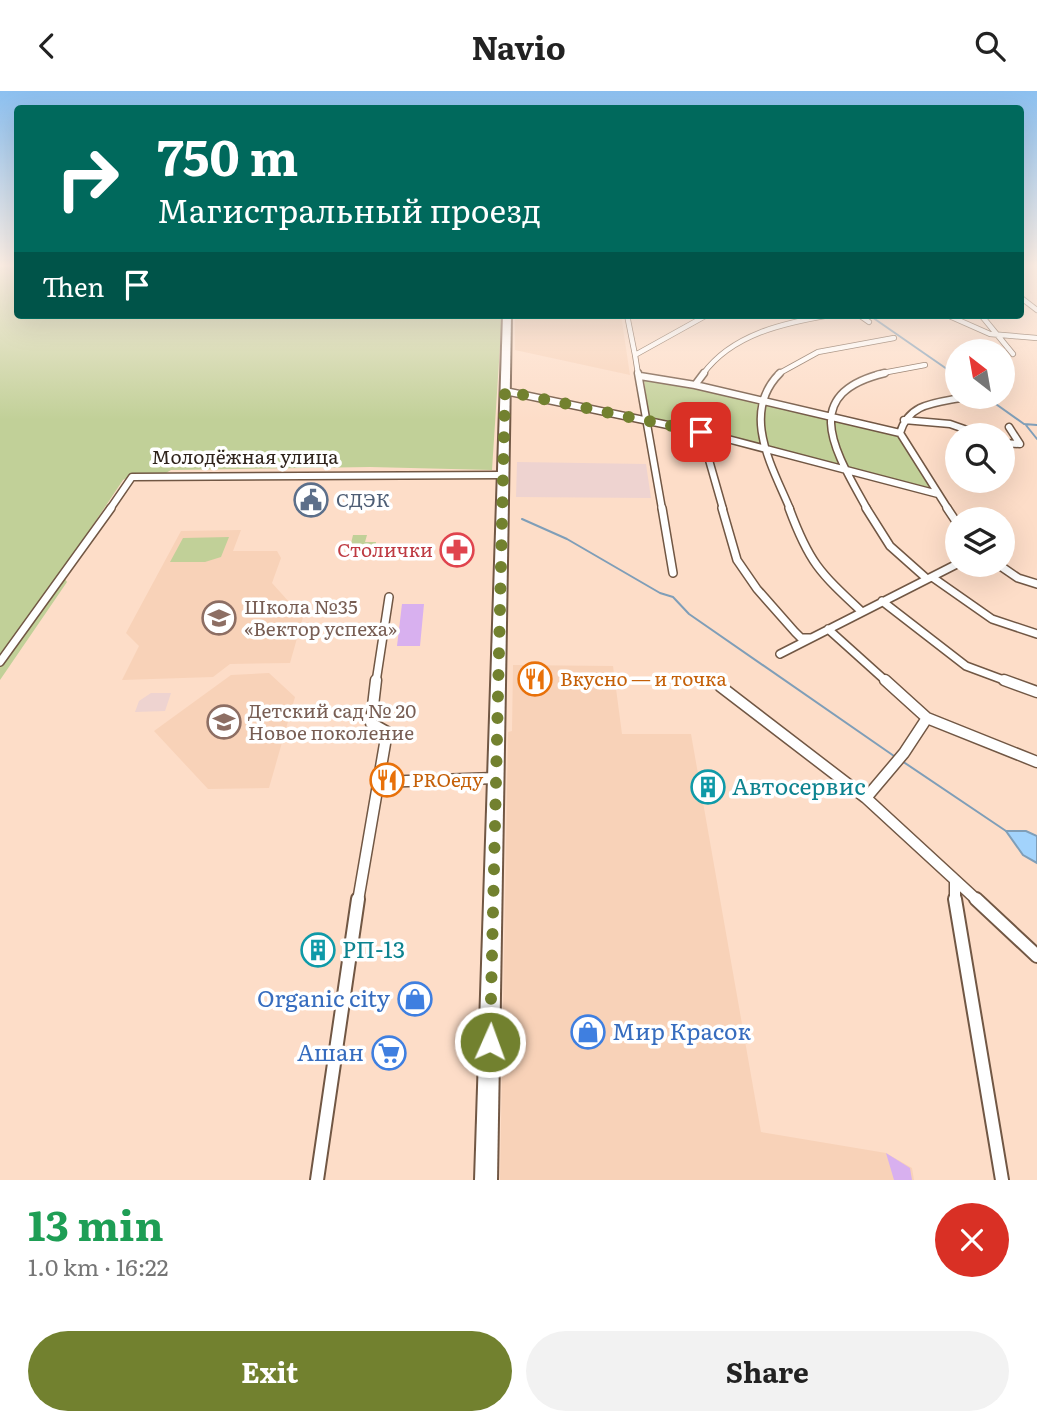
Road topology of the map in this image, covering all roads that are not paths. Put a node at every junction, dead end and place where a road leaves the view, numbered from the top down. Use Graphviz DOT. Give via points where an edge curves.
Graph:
graph roads {
  1 [pos="506,319"];
  2 [pos="628,319"];
  3 [pos="700,319"];
  4 [pos="810,319"];
  5 [pos="865,319"];
  6 [pos="954,319"];
  7 [pos="985,319"];
  8 [pos="869,322"];
  9 [pos="894,338"];
  10 [pos="1002,338"];
  11 [pos="1037,338"];
  12 [pos="635,355"];
  13 [pos="925,365"];
  14 [pos="640,376"];
  15 [pos="695,385"];
  16 [pos="505,391"];
  17 [pos="761,400"];
  18 [pos="945,401"];
  19 [pos="829,417"];
  20 [pos="647,419"];
  21 [pos="904,420"];
  22 [pos="945,424"];
  23 [pos="701,432"];
  24 [pos="900,433"];
  25 [pos="764,447"];
  26 [pos="848,470"];
  27 [pos="503,475"];
  28 [pos="938,494"];
  29 [pos="947,507"];
  30 [pos="945,570"];
  31 [pos="673,573"];
  32 [pos="1015,576"];
  33 [pos="929,578"];
  34 [pos="1037,584"];
  35 [pos="389,597"];
  36 [pos="882,601"];
  37 [pos="861,611"];
  38 [pos="828,629"];
  39 [pos="1037,634"];
  40 [pos="810,638"];
  41 [pos="780,654"];
  42 [pos="0,662"];
  43 [pos="720,686"];
  44 [pos="1037,692"];
  45 [pos="927,718"];
  46 [pos="1037,762"];
  47 [pos="496,778"];
  48 [pos="378,782"];
  49 [pos="866,799"];
  50 [pos="955,880"];
  51 [pos="1037,956"];
  52 [pos="317,1180"];
  53 [pos="486,1180"];
  54 [pos="1002,1180"];
  1 -- 16 [label="main road"];
  2 -- 12 [label="street"];
  3 -- 12 [label="street"];
  4 -- 15 [label="street" via="739,341 708,365"];
  5 -- 8 [label="street"];
  6 -- 10 [label="street" via="976,332"];
  7 -- 10 [label="street"];
  9 -- 17 [label="street" via="841,346 799,360 778,374"];
  10 -- 11 [label="street"];
  12 -- 14 [label="street"];
  13 -- 19 [label="street" via="855,383 837,397"];
  14 -- 15 [label="street"];
  14 -- 20 [label="street"];
  15 -- 17 [label="street"];
  16 -- 20 [label="street"];
  16 -- 27 [label="main road"];
  17 -- 19 [label="street"];
  17 -- 25 [label="street"];
  18 -- 21 [label="street" via="921,406"];
  19 -- 24 [label="street"];
  19 -- 26 [label="street"];
  20 -- 23 [label="street"];
  20 -- 31 [label="street"];
  21 -- 22 [label="street"];
  21 -- 24 [label="street"];
  23 -- 25 [label="street"];
  23 -- 40 [label="street" via="737,560 795,632"];
  24 -- 28 [label="street"];
  25 -- 26 [label="street"];
  25 -- 37 [label="street" via="806,551"];
  26 -- 28 [label="street"];
  26 -- 33 [label="street" via="886,542"];
  27 -- 42 [label="street, Молодёжная улица" via="134,476"];
  27 -- 47 [label="main road"];
  28 -- 29 [label="street"];
  30 -- 33 [label="street"];
  32 -- 34 [label="street"];
  33 -- 36 [label="street"];
  33 -- 39 [label="street" via="992,619"];
  35 -- 48 [label="street" via="370,718 387,732"];
  36 -- 37 [label="street"];
  36 -- 44 [label="street" via="966,666"];
  37 -- 38 [label="street"];
  38 -- 40 [label="street"];
  38 -- 45 [label="street"];
  40 -- 41 [label="street"];
  43 -- 49 [label="street"];
  45 -- 46 [label="street"];
  45 -- 49 [label="street"];
  47 -- 48 [label="street"];
  47 -- 53 [label="main road"];
  48 -- 52 [label="street"];
  49 -- 50 [label="street"];
  50 -- 51 [label="street"];
  50 -- 54 [label="street"];
}
